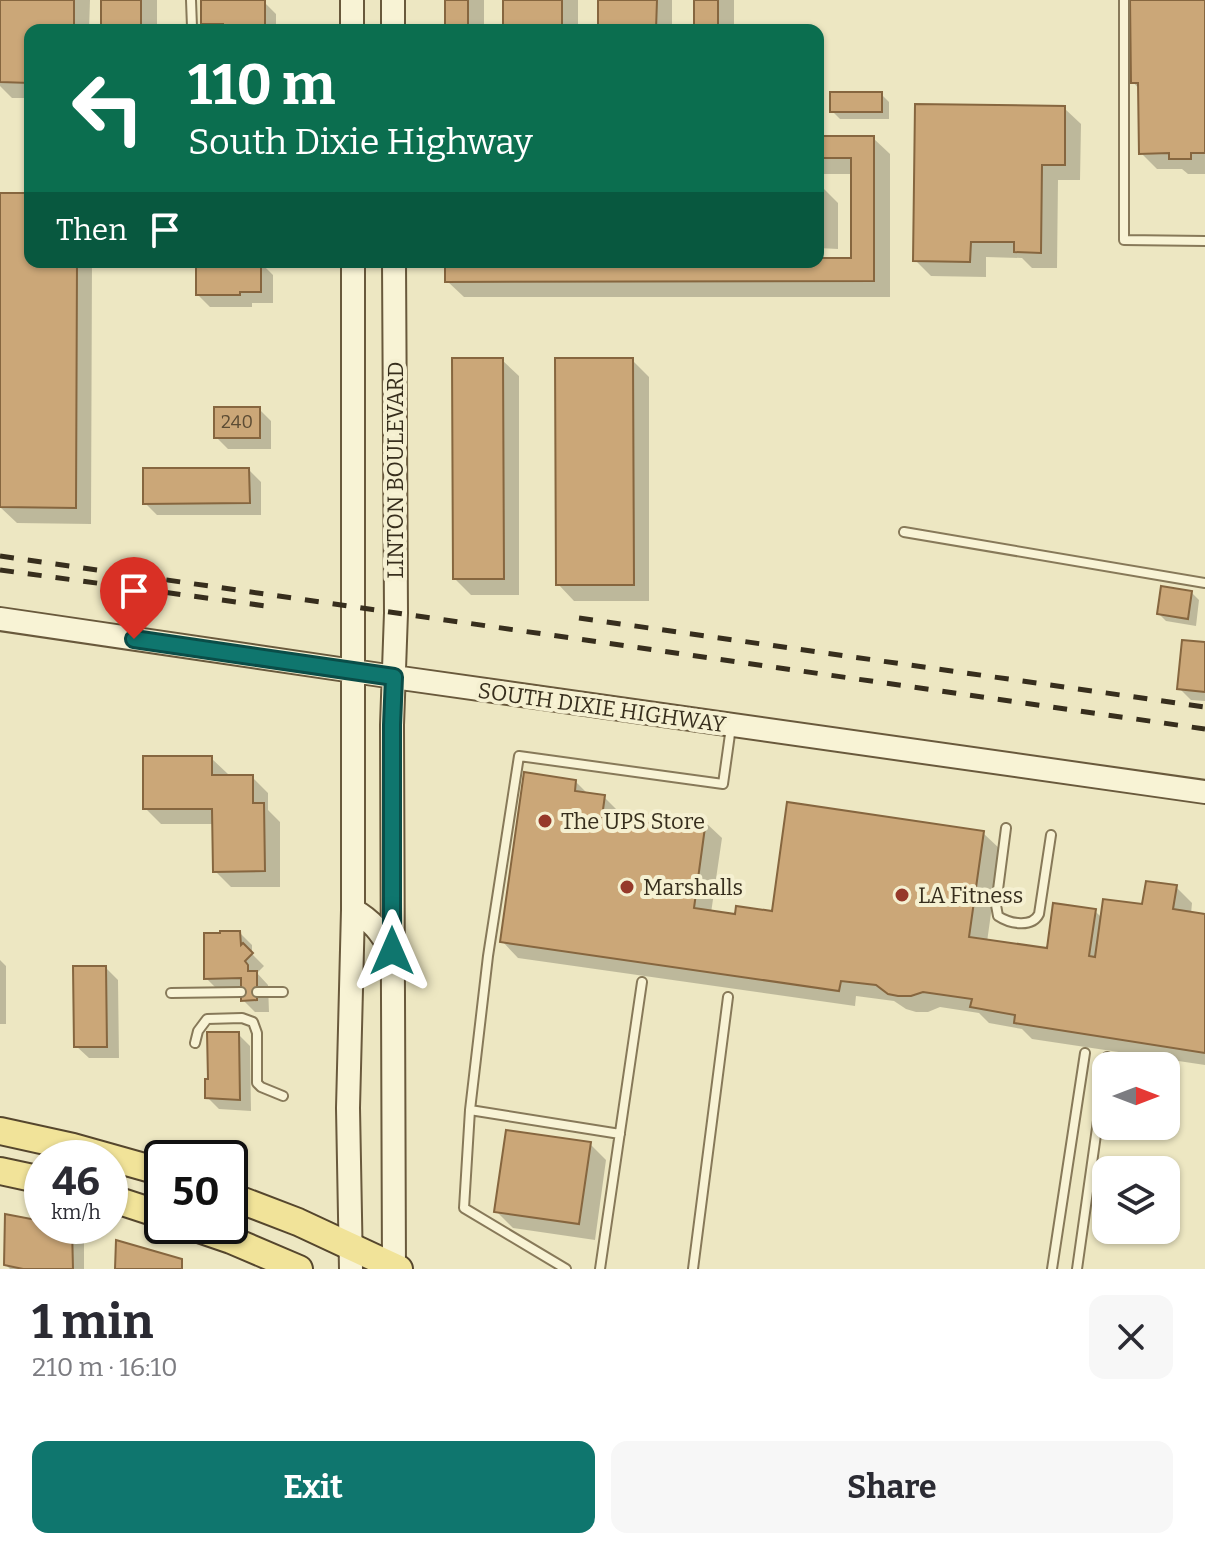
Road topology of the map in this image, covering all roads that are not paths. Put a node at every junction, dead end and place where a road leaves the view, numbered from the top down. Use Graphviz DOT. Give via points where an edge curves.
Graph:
graph roads {
  1 [pos="191,0"];
  2 [pos="352,0"];
  3 [pos="393,0"];
  4 [pos="1124,0"];
  5 [pos="192,24"];
  6 [pos="352,24"];
  7 [pos="393,24"];
  8 [pos="1205,241"];
  9 [pos="353,268"];
  10 [pos="381,268"];
  11 [pos="394,268"];
  12 [pos="394,299"];
  13 [pos="904,532"];
  14 [pos="1205,583"];
  15 [pos="0,619"];
  16 [pos="354,671"];
  17 [pos="394,677"];
  18 [pos="731,725"];
  19 [pos="1205,792"];
  20 [pos="1006,828"];
  21 [pos="1051,835"];
  22 [pos="353,910"];
  23 [pos="392,951"];
  24 [pos="642,982"];
  25 [pos="241,992"];
  26 [pos="257,992"];
  27 [pos="283,992"];
  28 [pos="171,993"];
  29 [pos="728,997"];
  30 [pos="195,1043"];
  31 [pos="1085,1053"];
  32 [pos="283,1096"];
  33 [pos="470,1110"];
  34 [pos="0,1131"];
  35 [pos="620,1134"];
  36 [pos="1095,1140"];
  37 [pos="144,1167"];
  38 [pos="0,1171"];
  39 [pos="24,1176"];
  40 [pos="248,1203"];
  41 [pos="240,1244"];
  42 [pos="351,1257"];
  43 [pos="396,1268"];
  44 [pos="299,1269"];
  45 [pos="566,1269"];
  46 [pos="600,1269"];
  47 [pos="693,1269"];
  48 [pos="1052,1269"];
  49 [pos="1077,1269"];
  1 -- 5 [label="lane"];
  2 -- 6 [label="main road"];
  3 -- 7 [label="main road"];
  4 -- 8 [label="lane" via="1124,240"];
  9 -- 16 [label="main road, LINTON BOULEVARD"];
  10 -- 12 [label="main road"];
  11 -- 12 [label="main road, LINTON BOULEVARD"];
  12 -- 17 [label="main road, LINTON BOULEVARD"];
  13 -- 14 [label="lane"];
  15 -- 16 [label="main road, SOUTH DIXIE HIGHWAY"];
  16 -- 17 [label="main road, SOUTH DIXIE HIGHWAY"];
  16 -- 22 [label="main road, LINTON BOULEVARD"];
  17 -- 18 [label="main road, SOUTH DIXIE HIGHWAY"];
  17 -- 23 [label="main road, LINTON BOULEVARD"];
  18 -- 19 [label="main road, SOUTH DIXIE HIGHWAY"];
  18 -- 33 [label="lane" via="723,784 519,756"];
  20 -- 21 [label="lane" via="996,905 1005,921 1036,921"];
  22 -- 23 [label="main road" via="369,919"];
  22 -- 42 [label="main road, LINTON BOULEVARD"];
  23 -- 43 [label="main road, LINTON BOULEVARD"];
  24 -- 35 [label="lane"];
  25 -- 28 [label="lane"];
  26 -- 27 [label="lane"];
  29 -- 47 [label="lane"];
  30 -- 32 [label="lane" via="207,1019 253,1022 257,1083"];
  31 -- 48 [label="lane"];
  33 -- 35 [label="lane"];
  33 -- 45 [label="lane" via="464,1208"];
  34 -- 37 [label="main road"];
  35 -- 46 [label="lane"];
  36 -- 49 [label="lane"];
  38 -- 39 [label="main road"];
  40 -- 42 [label="main road" via="298,1222"];
  41 -- 44 [label="main road"];
  42 -- 43 [label="main road"];
}
